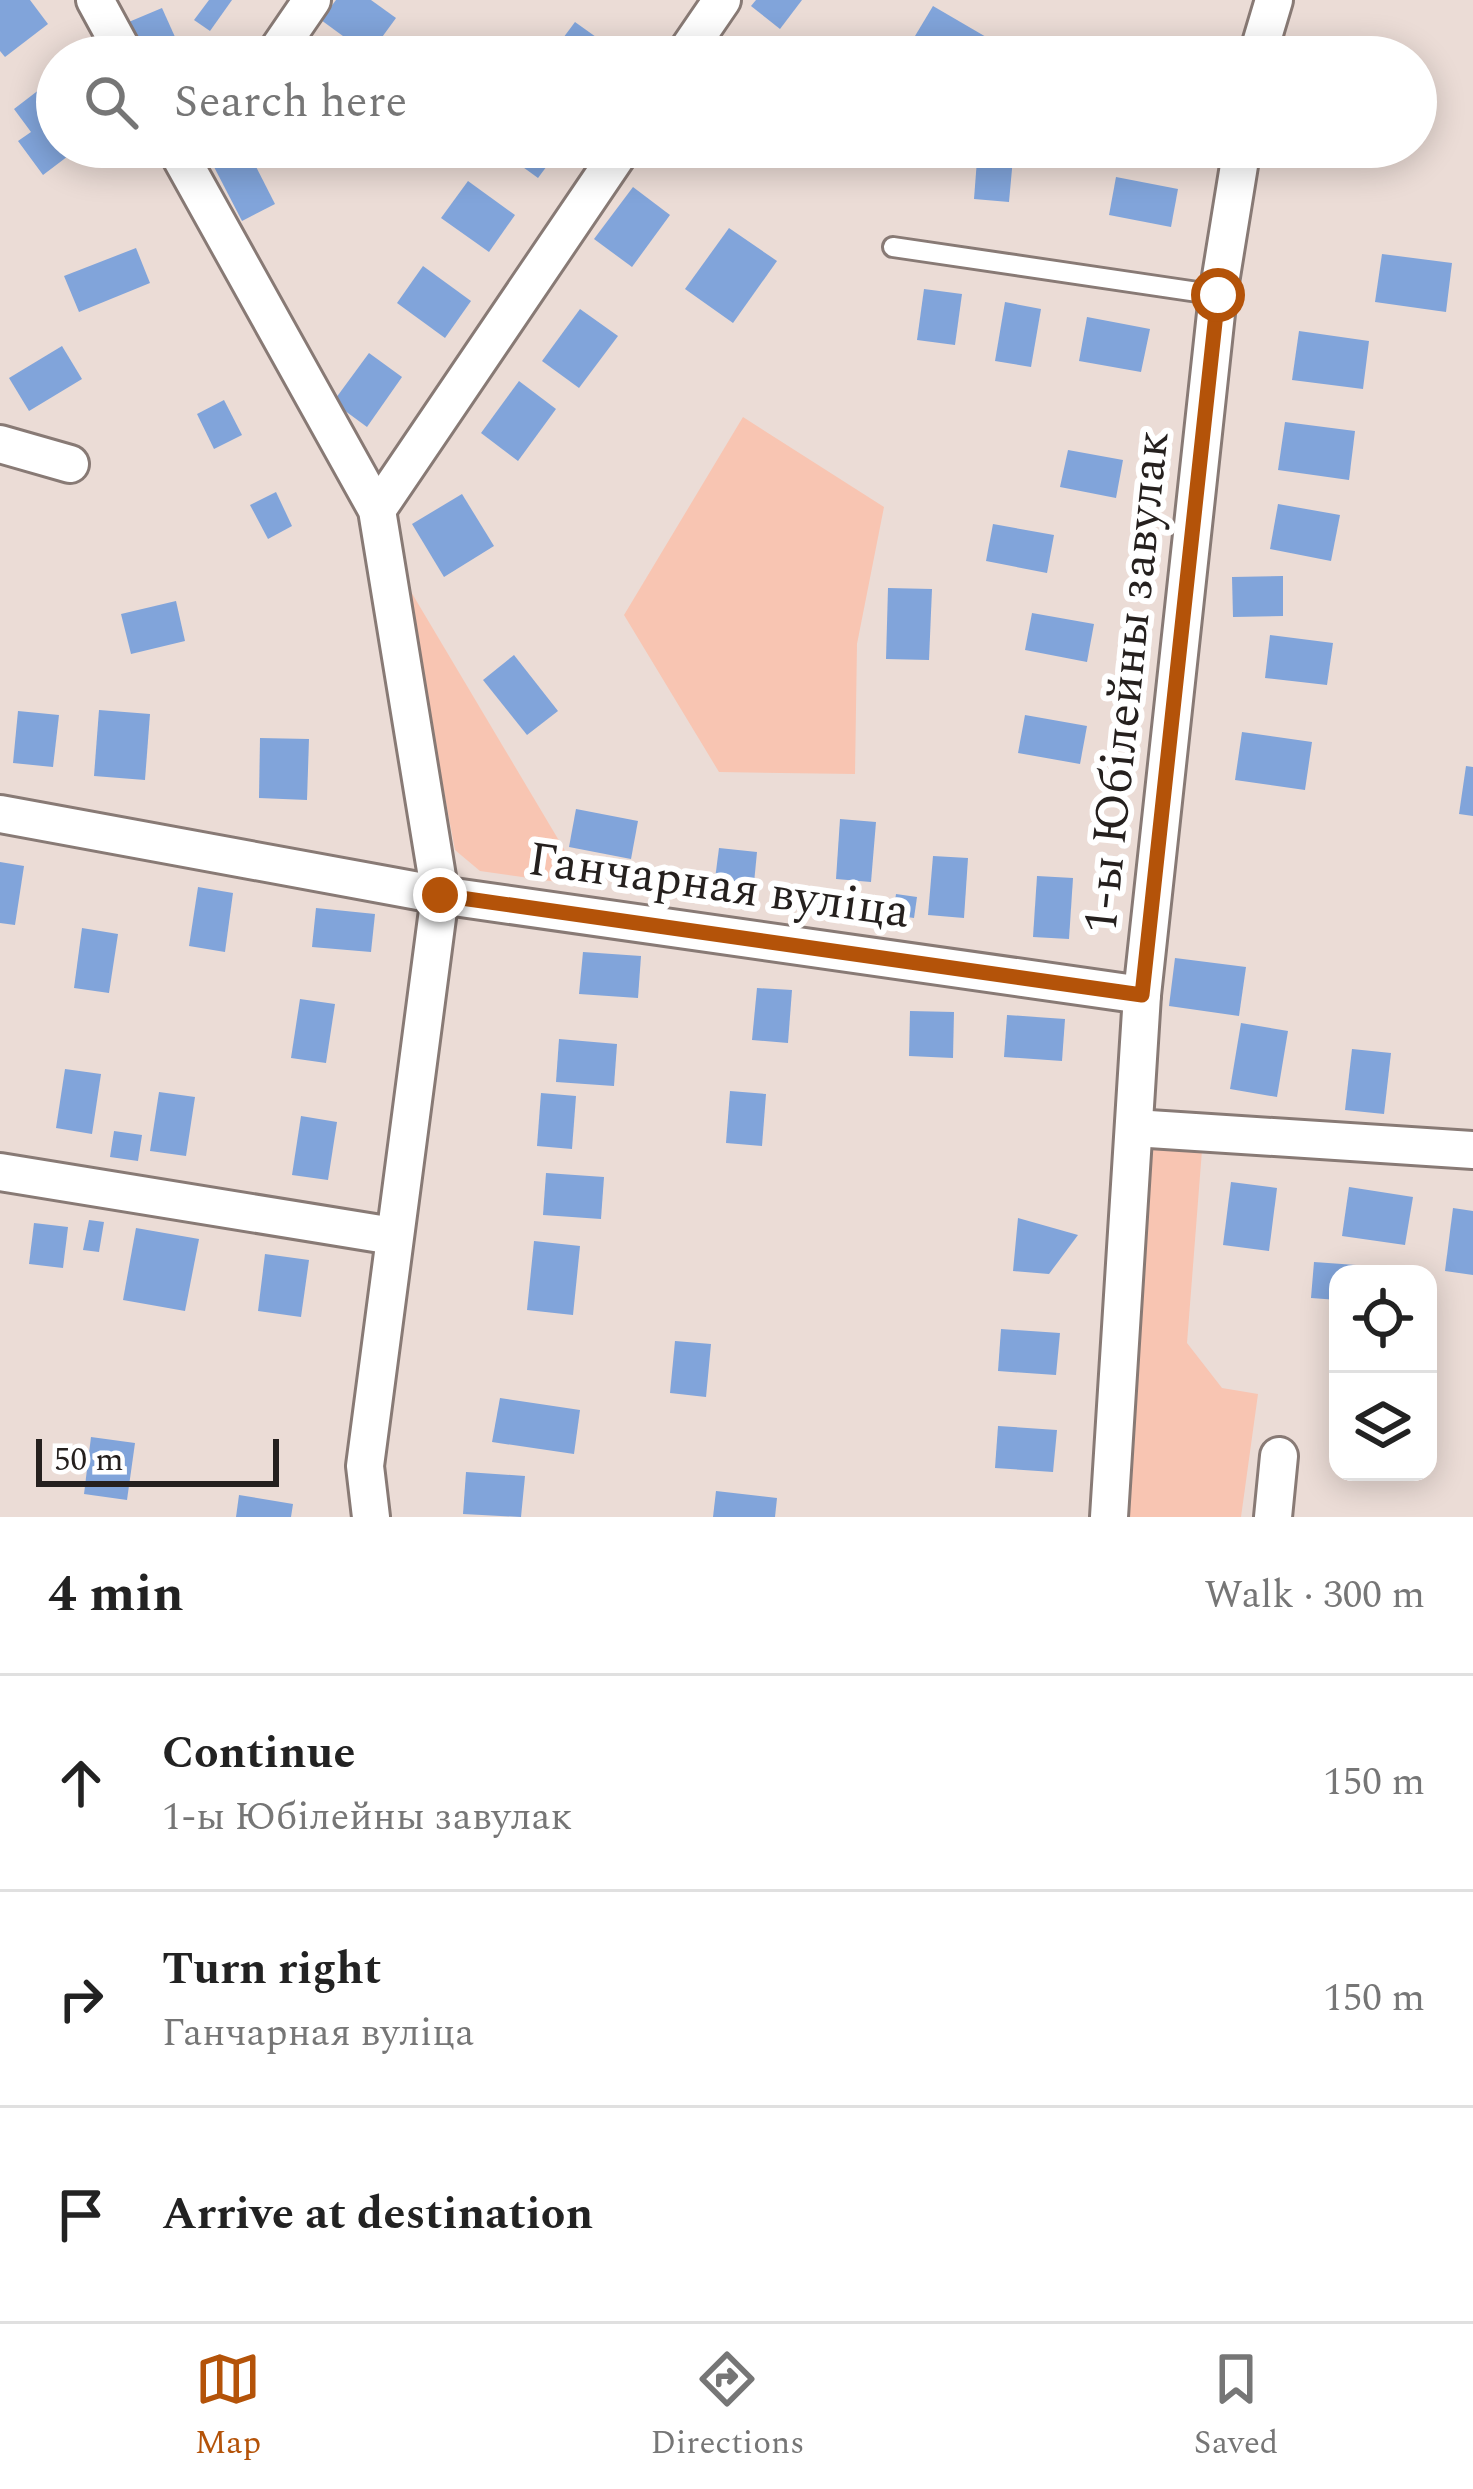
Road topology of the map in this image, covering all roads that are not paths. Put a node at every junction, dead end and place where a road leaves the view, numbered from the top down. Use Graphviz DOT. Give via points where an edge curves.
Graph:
graph roads {
  1 [pos="95,0"];
  2 [pos="312,0"];
  3 [pos="722,0"];
  4 [pos="1274,0"];
  5 [pos="115,36"];
  6 [pos="287,36"];
  7 [pos="697,36"];
  8 [pos="1263,36"];
  9 [pos="198,168"];
  10 [pos="608,168"];
  11 [pos="1238,168"];
  12 [pos="893,247"];
  13 [pos="1218,295"];
  14 [pos="0,444"];
  15 [pos="70,464"];
  16 [pos="377,510"];
  17 [pos="0,814"];
  18 [pos="440,895"];
  19 [pos="1142,995"];
  20 [pos="1134,1128"];
  21 [pos="1473,1150"];
  22 [pos="0,1172"];
  23 [pos="393,1236"];
  24 [pos="1279,1456"];
  25 [pos="371,1517"];
  26 [pos="1109,1517"];
  27 [pos="1273,1517"];
  1 -- 5 [label="street"];
  2 -- 6 [label="street"];
  3 -- 7 [label="street"];
  4 -- 8 [label="street"];
  9 -- 16 [label="street"];
  10 -- 16 [label="street"];
  11 -- 13 [label="street, 1-ы Юбілейны завулак"];
  12 -- 13 [label="lane"];
  13 -- 19 [label="street, 1-ы Юбілейны завулак"];
  14 -- 15 [label="street"];
  16 -- 18 [label="street"];
  17 -- 18 [label="street, Ганчарная вуліца"];
  18 -- 19 [label="street, Ганчарная вуліца"];
  18 -- 23 [label="street"];
  19 -- 20 [label="street, 1-ы Юбілейны завулак"];
  20 -- 21 [label="street"];
  20 -- 26 [label="street, 1-ы Юбілейны завулак"];
  22 -- 23 [label="street"];
  23 -- 25 [label="street" via="365,1466"];
  24 -- 27 [label="street"];
}
